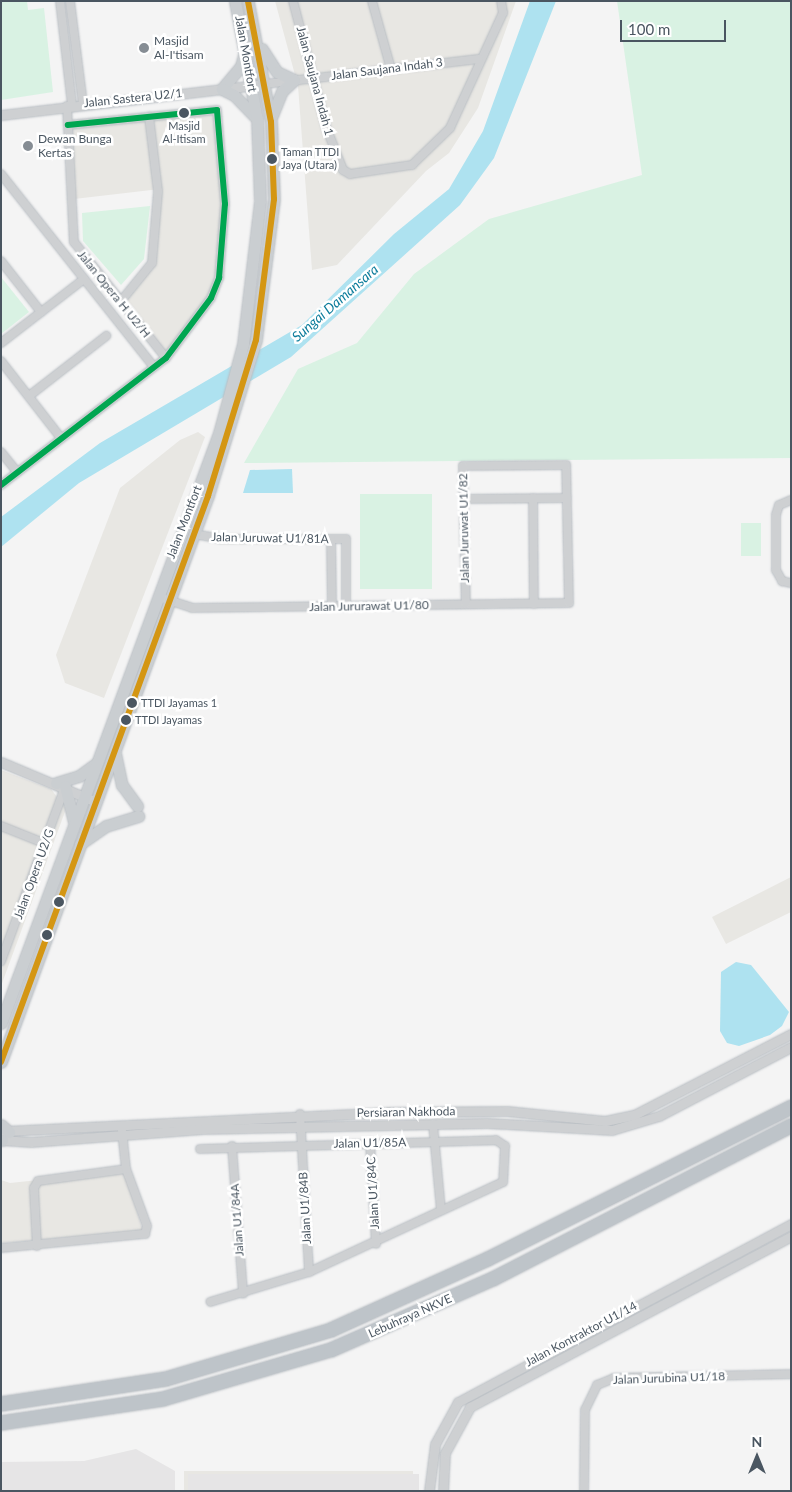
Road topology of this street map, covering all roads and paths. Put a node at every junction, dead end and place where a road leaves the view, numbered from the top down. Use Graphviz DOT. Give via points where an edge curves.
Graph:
graph roads {
  1 [pos="60,1"];
  2 [pos="70,1"];
  3 [pos="235,1"];
  4 [pos="248,1"];
  5 [pos="294,1"];
  6 [pos="372,1"];
  7 [pos="501,1"];
  8 [pos="258,43"];
  9 [pos="246,44"];
  10 [pos="479,59"];
  11 [pos="391,69"];
  12 [pos="312,78"];
  13 [pos="294,80"];
  14 [pos="265,84"];
  15 [pos="252,86"];
  16 [pos="222,89"];
  17 [pos="83,104"];
  18 [pos="69,106"];
  19 [pos="1,115"];
  20 [pos="149,117"];
  21 [pos="257,120"];
  22 [pos="270,122"];
  23 [pos="68,126"];
  24 [pos="1,174"];
  25 [pos="1,261"];
  26 [pos="84,279"];
  27 [pos="121,301"];
  28 [pos="41,312"];
  29 [pos="106,336"];
  30 [pos="1,343"];
  31 [pos="166,358"];
  32 [pos="1,361"];
  33 [pos="154,367"];
  34 [pos="28,396"];
  35 [pos="61,438"];
  36 [pos="1,452"];
  37 [pos="17,472"];
  38 [pos="1,484"];
  39 [pos="533,498"];
  40 [pos="567,498"];
  41 [pos="464,499"];
  42 [pos="791,500"];
  43 [pos="194,534"];
  44 [pos="331,539"];
  45 [pos="791,583"];
  46 [pos="156,596"];
  47 [pos="170,601"];
  48 [pos="466,604"];
  49 [pos="534,604"];
  50 [pos="332,606"];
  51 [pos="346,606"];
  52 [pos="115,749"];
  53 [pos="1,762"];
  54 [pos="97,763"];
  55 [pos="60,784"];
  56 [pos="89,795"];
  57 [pos="74,825"];
  58 [pos="1,826"];
  59 [pos="46,844"];
  60 [pos="80,844"];
  61 [pos="1,961"];
  62 [pos="1,1023"];
  63 [pos="791,1034"];
  64 [pos="791,1048"];
  65 [pos="1,1062"];
  66 [pos="791,1106"];
  67 [pos="300,1114"];
  68 [pos="433,1124"];
  69 [pos="122,1125"];
  70 [pos="301,1126"];
  71 [pos="791,1126"];
  72 [pos="3,1134"];
  73 [pos="123,1136"];
  74 [pos="435,1141"];
  75 [pos="370,1142"];
  76 [pos="302,1144"];
  77 [pos="232,1146"];
  78 [pos="200,1149"];
  79 [pos="126,1169"];
  80 [pos="441,1210"];
  81 [pos="791,1224"];
  82 [pos="791,1236"];
  83 [pos="376,1244"];
  84 [pos="38,1246"];
  85 [pos="1,1248"];
  86 [pos="309,1272"];
  87 [pos="243,1294"];
  88 [pos="210,1302"];
  89 [pos="791,1374"];
  90 [pos="1,1404"];
  91 [pos="1,1423"];
  92 [pos="429,1491"];
  93 [pos="443,1491"];
  94 [pos="584,1491"];
  1 -- 18 [label="street, Jalan Opera H U2/H"];
  2 -- 17 [label="street"];
  3 -- 9 [label="main road, Jalan Montfort"];
  4 -- 8 [label="main road, Jalan Montfort"];
  5 -- 12 [label="street, Jalan Saujana Indah 1"];
  6 -- 11 [label="street"];
  7 -- 10 [label="street, Jalan Saujana Indah 1" via="503,13"];
  8 -- 13 [label="main road" via="277,72"];
  8 -- 14 [label="main road, Jalan Montfort"];
  9 -- 15 [label="main road, Jalan Montfort"];
  9 -- 16 [label="main road" via="241,66"];
  10 -- 11 [label="street, Jalan Saujana Indah 3"];
  10 -- 12 [label="street, Jalan Saujana Indah 1" via="450,128 419,162 350,174 343,170 329,136"];
  11 -- 12 [label="street, Jalan Saujana Indah 3"];
  12 -- 13 [label="street, Jalan Saujana Indah 3"];
  13 -- 14 [label="street, Jalan Saujana Indah 3"];
  13 -- 22 [label="main road" via="282,91"];
  14 -- 15 [label="street, Jalan Sastera U2/1"];
  14 -- 22 [label="main road, Jalan Montfort"];
  15 -- 16 [label="street, Jalan Sastera U2/1"];
  15 -- 21 [label="main road, Jalan Montfort"];
  16 -- 17 [label="street, Jalan Sastera U2/1"];
  16 -- 21 [label="main road" via="234,95"];
  17 -- 18 [label="street, Jalan Sastera U2/1"];
  18 -- 19 [label="street, Jalan Sastera U2/1"];
  18 -- 23 [label="street, Jalan Opera H U2/H"];
  20 -- 23 [label="street"];
  20 -- 27 [label="street" via="158,191 152,263"];
  20 -- 31 [label="street" via="219,112 225,204 219,278 211,298"];
  21 -- 46 [label="main road, Jalan Montfort" via="260,201 246,322 218,432"];
  22 -- 43 [label="main road, Jalan Montfort" via="274,198 260,314 231,426"];
  23 -- 27 [label="street, Jalan Opera H U2/H" via="74,242"];
  24 -- 26 [label="street"];
  25 -- 28 [label="street"];
  26 -- 28 [label="street"];
  26 -- 33 [label="street"];
  27 -- 31 [label="street, Jalan Opera H U2/H"];
  28 -- 30 [label="street"];
  29 -- 34 [label="street"];
  31 -- 33 [label="street"];
  32 -- 34 [label="street"];
  33 -- 35 [label="street"];
  34 -- 35 [label="street"];
  35 -- 37 [label="street"];
  36 -- 37 [label="street"];
  37 -- 38 [label="street"];
  39 -- 40 [label="street"];
  39 -- 41 [label="street"];
  39 -- 49 [label="street"];
  40 -- 41 [label="street, Jalan Juruwat U1/82" via="566,465 463,466"];
  40 -- 49 [label="street, Jalan Jururawat U1/80" via="569,603"];
  41 -- 48 [label="street, Jalan Juruwat U1/82"];
  42 -- 45 [label="street" via="779,505 776,515 778,578"];
  43 -- 44 [label="street, Jalan Juruwat U1/81A" via="221,540"];
  43 -- 47 [label="main road, Jalan Montfort"];
  44 -- 50 [label="street"];
  44 -- 51 [label="street, Jalan Juruwat U1/81A" via="346,539"];
  46 -- 47 [label="street, Jalan Jururawat U1/80"];
  46 -- 54 [label="main road, Jalan Montfort"];
  47 -- 50 [label="street, Jalan Jururawat U1/80" via="192,608"];
  47 -- 52 [label="main road, Jalan Montfort"];
  48 -- 49 [label="street, Jalan Jururawat U1/80"];
  48 -- 51 [label="street, Jalan Jururawat U1/80"];
  50 -- 51 [label="street, Jalan Jururawat U1/80"];
  52 -- 56 [label="main road, Jalan Montfort"];
  52 -- 60 [label="main road" via="122,786 138,811 106,826"];
  53 -- 55 [label="street"];
  54 -- 55 [label="main road"];
  54 -- 56 [label="main road, Jalan Montfort"];
  55 -- 56 [label="street"];
  55 -- 57 [label="main road"];
  55 -- 59 [label="street, Jalan Opera U2/G"];
  56 -- 57 [label="main road, Jalan Montfort"];
  56 -- 60 [label="main road, Jalan Montfort"];
  57 -- 62 [label="main road, Jalan Montfort"];
  58 -- 59 [label="street"];
  59 -- 61 [label="street, Jalan Opera U2/G"];
  60 -- 65 [label="main road, Jalan Montfort"];
  63 -- 67 [label="street, Persiaran Nakhoda" via="619,1119 590,1121 507,1111"];
  64 -- 68 [label="street, Persiaran Nakhoda" via="628,1127 592,1132 487,1123"];
  66 -- 90 [label="highway, Lebuhraya NKVE" via="479,1264 331,1330 166,1379"];
  67 -- 69 [label="street, Persiaran Nakhoda"];
  67 -- 70 [label="street, Jalan U1/84B"];
  68 -- 70 [label="street, Persiaran Nakhoda"];
  68 -- 74 [label="street"];
  69 -- 72 [label="street, Persiaran Nakhoda"];
  69 -- 73 [label="street"];
  70 -- 73 [label="street, Persiaran Nakhoda"];
  70 -- 76 [label="street, Jalan U1/84B"];
  71 -- 91 [label="highway, Lebuhraya NKVE" via="493,1279 331,1350 164,1399"];
  72 -- 73 [label="street, Persiaran Nakhoda"];
  73 -- 79 [label="street"];
  74 -- 75 [label="street, Jalan U1/85A"];
  74 -- 80 [label="street"];
  74 -- 80 [label="street, Jalan U1/85A" via="502,1142 505,1180"];
  75 -- 76 [label="street, Jalan U1/85A"];
  75 -- 83 [label="street, Jalan U1/84C"];
  76 -- 77 [label="street, Jalan U1/85A"];
  76 -- 86 [label="street, Jalan U1/84B"];
  77 -- 78 [label="street, Jalan U1/85A"];
  77 -- 87 [label="street, Jalan U1/84A"];
  79 -- 84 [label="street" via="38,1181 34,1188"];
  79 -- 84 [label="street" via="147,1226 142,1237"];
  80 -- 83 [label="street"];
  81 -- 92 [label="street, Jalan Kontraktor U1/14" via="458,1402 435,1444"];
  82 -- 93 [label="street, Jalan Kontraktor U1/14" via="470,1407 445,1453"];
  83 -- 86 [label="street"];
  84 -- 85 [label="street"];
  86 -- 87 [label="street"];
  87 -- 88 [label="street"];
  89 -- 94 [label="street, Jalan Jurubina U1/18" via="614,1378 597,1385 585,1410"];
}
